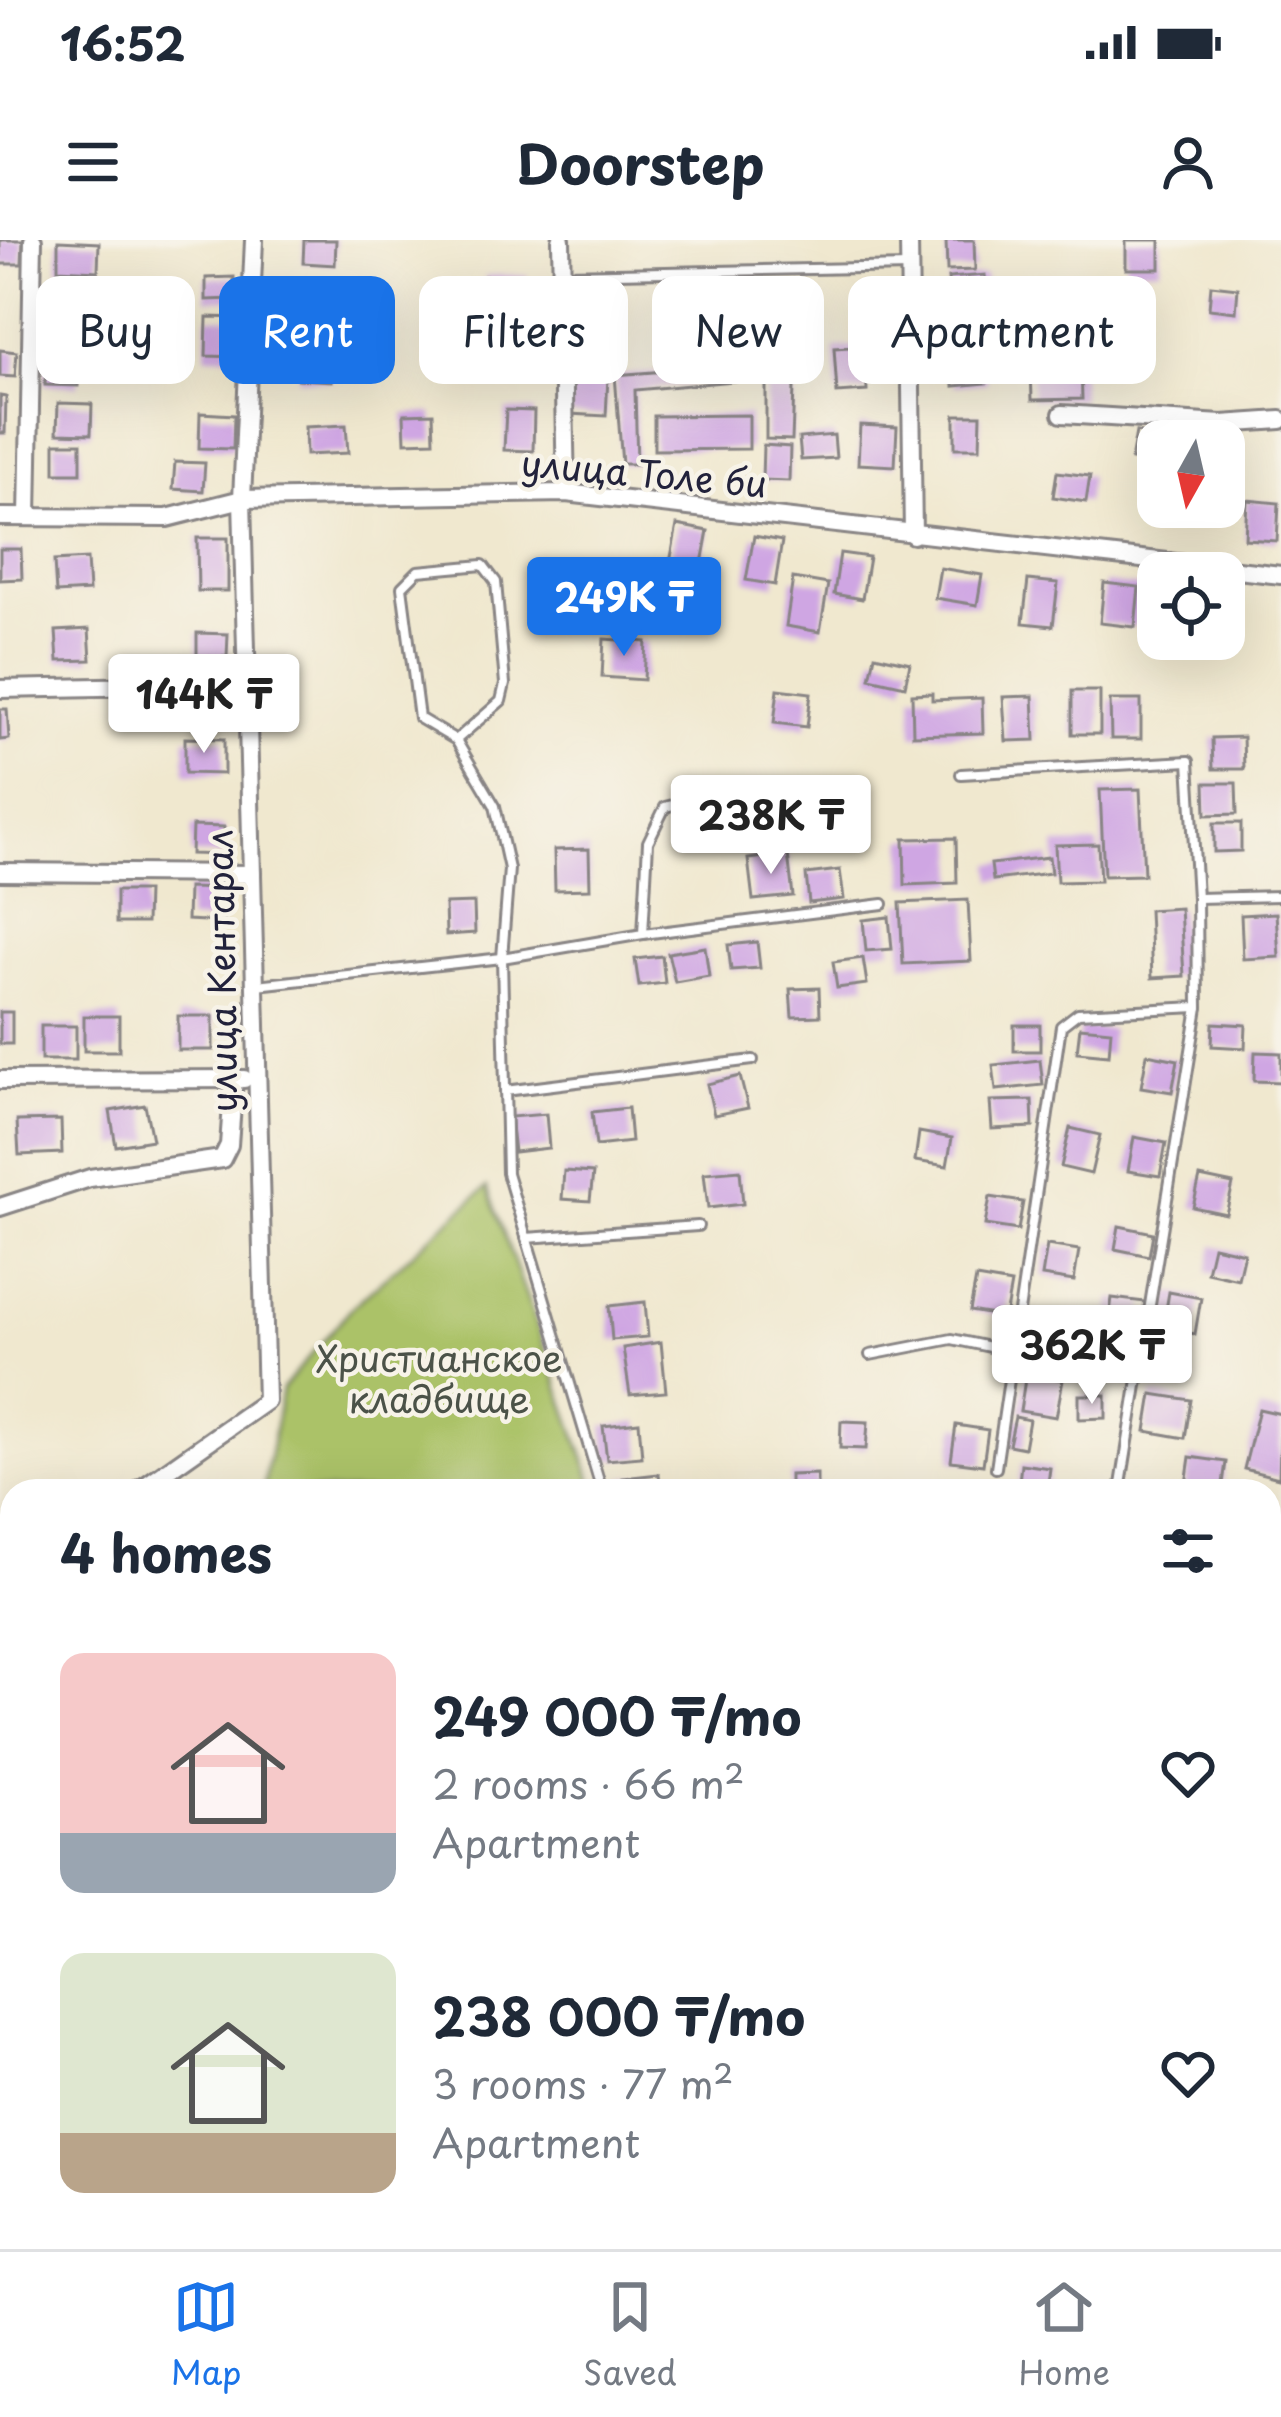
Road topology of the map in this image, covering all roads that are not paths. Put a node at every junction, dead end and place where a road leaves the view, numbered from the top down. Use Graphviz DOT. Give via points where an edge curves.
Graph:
graph roads {
  1 [pos="33,240"];
  2 [pos="254,240"];
  3 [pos="560,240"];
  4 [pos="909,240"];
  5 [pos="911,267"];
  6 [pos="561,274"];
  7 [pos="1061,414"];
  8 [pos="1281,420"];
  9 [pos="566,493"];
  10 [pos="242,499"];
  11 [pos="0,517"];
  12 [pos="28,517"];
  13 [pos="913,535"];
  14 [pos="1281,575"];
  15 [pos="247,684"];
  16 [pos="0,689"];
  17 [pos="456,740"];
  18 [pos="961,774"];
  19 [pos="756,784"];
  20 [pos="0,872"];
  21 [pos="252,874"];
  22 [pos="1281,896"];
  23 [pos="1197,898"];
  24 [pos="883,904"];
  25 [pos="643,934"];
  26 [pos="502,958"];
  27 [pos="255,985"];
  28 [pos="1198,1007"];
  29 [pos="753,1060"];
  30 [pos="234,1078"];
  31 [pos="257,1079"];
  32 [pos="0,1080"];
  33 [pos="505,1091"];
  34 [pos="0,1207"];
  35 [pos="698,1226"];
  36 [pos="526,1238"];
  37 [pos="1013,1352"];
  38 [pos="870,1355"];
  39 [pos="996,1468"];
  40 [pos="155,1479"];
  41 [pos="598,1479"];
  42 [pos="1122,1479"];
  1 -- 12 [label="street"];
  2 -- 10 [label="street, улица Кентарал"];
  3 -- 6 [label="street"];
  4 -- 5 [label="street"];
  5 -- 6 [label="lane"];
  5 -- 13 [label="street"];
  6 -- 9 [label="street"];
  7 -- 8 [label="street"];
  9 -- 10 [label="street, улица Толе би"];
  9 -- 13 [label="street, улица Толе би"];
  10 -- 12 [label="street, улица Толе би" via="167,518"];
  10 -- 15 [label="street, улица Кентарал"];
  11 -- 12 [label="street, улица Толе би"];
  13 -- 14 [label="street, улица Толе би"];
  15 -- 16 [label="street"];
  15 -- 21 [label="street, улица Кентарал"];
  17 -- 17 [label="lane" via="501,701 505,685 496,581 482,565 418,571 402,586 419,718"];
  17 -- 26 [label="lane" via="495,806 509,869"];
  18 -- 23 [label="lane" via="1189,761"];
  19 -- 25 [label="lane" via="665,808 648,842"];
  20 -- 21 [label="street"];
  21 -- 27 [label="street, улица Кентарал"];
  22 -- 23 [label="lane"];
  23 -- 28 [label="lane"];
  24 -- 25 [label="lane"];
  25 -- 26 [label="lane"];
  26 -- 27 [label="lane"];
  26 -- 33 [label="lane"];
  27 -- 31 [label="street, улица Кентарал"];
  28 -- 37 [label="lane" via="1078,1013 1061,1026"];
  28 -- 42 [label="lane"];
  29 -- 33 [label="lane"];
  30 -- 31 [label="street"];
  30 -- 32 [label="street"];
  30 -- 34 [label="street" via="222,1159 90,1178"];
  31 -- 40 [label="street, улица Кентарал" via="266,1401"];
  33 -- 36 [label="lane" via="507,1173"];
  35 -- 36 [label="lane"];
  36 -- 41 [label="lane"];
  37 -- 38 [label="lane" via="952,1339"];
  37 -- 39 [label="lane"];
}
